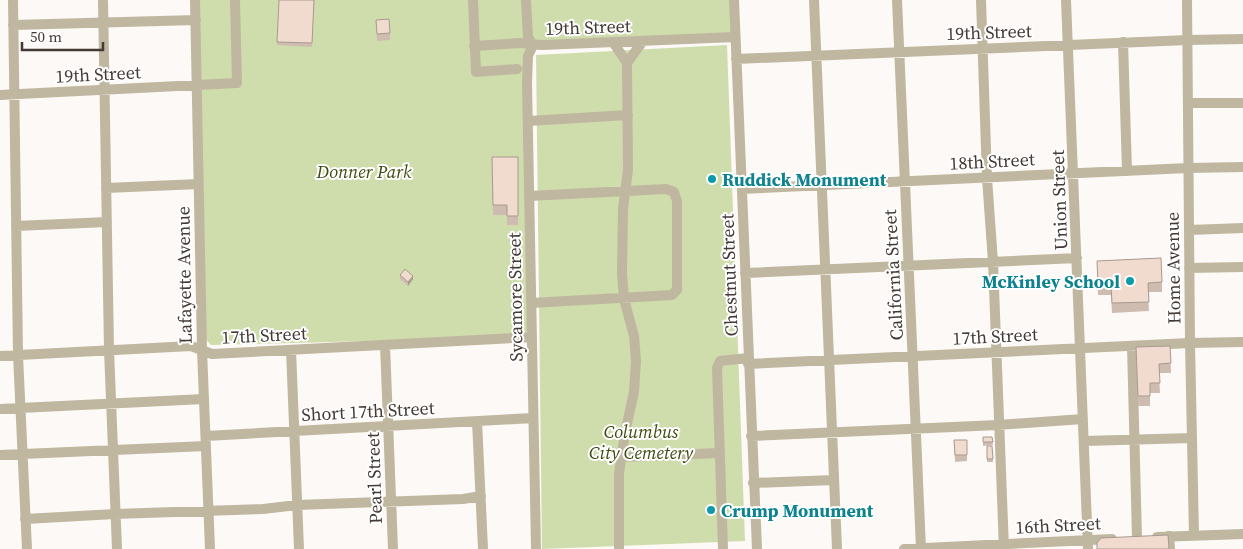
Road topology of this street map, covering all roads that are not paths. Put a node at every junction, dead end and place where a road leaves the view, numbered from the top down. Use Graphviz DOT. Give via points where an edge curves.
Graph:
graph roads {
  1 [pos="13,0"];
  2 [pos="103,0"];
  3 [pos="195,0"];
  4 [pos="235,0"];
  5 [pos="473,0"];
  6 [pos="526,0"];
  7 [pos="734,0"];
  8 [pos="814,0"];
  9 [pos="897,0"];
  10 [pos="981,0"];
  11 [pos="1066,0"];
  12 [pos="1187,0"];
  13 [pos="196,20"];
  14 [pos="104,22"];
  15 [pos="13,25"];
  16 [pos="735,37"];
  17 [pos="1243,39"];
  18 [pos="1188,40"];
  19 [pos="643,41"];
  20 [pos="613,42"];
  21 [pos="1124,42"];
  22 [pos="533,45"];
  23 [pos="1068,45"];
  24 [pos="474,46"];
  25 [pos="983,48"];
  26 [pos="899,52"];
  27 [pos="817,56"];
  28 [pos="736,59"];
  29 [pos="627,63"];
  30 [pos="517,69"];
  31 [pos="197,86"];
  32 [pos="105,90"];
  33 [pos="14,95"];
  34 [pos="0,96"];
  35 [pos="1188,103"];
  36 [pos="1243,103"];
  37 [pos="628,115"];
  38 [pos="528,121"];
  39 [pos="1243,167"];
  40 [pos="1188,168"];
  41 [pos="1127,171"];
  42 [pos="1074,174"];
  43 [pos="987,178"];
  44 [pos="905,181"];
  45 [pos="199,184"];
  46 [pos="823,185"];
  47 [pos="106,188"];
  48 [pos="742,189"];
  49 [pos="626,190"];
  50 [pos="529,196"];
  51 [pos="107,222"];
  52 [pos="16,226"];
  53 [pos="1243,228"];
  54 [pos="1189,230"];
  55 [pos="1077,258"];
  56 [pos="993,262"];
  57 [pos="909,267"];
  58 [pos="1243,267"];
  59 [pos="1189,268"];
  60 [pos="825,270"];
  61 [pos="745,273"];
  62 [pos="624,299"];
  63 [pos="531,303"];
  64 [pos="532,337"];
  65 [pos="1190,342"];
  66 [pos="1243,342"];
  67 [pos="385,345"];
  68 [pos="1132,346"];
  69 [pos="1080,348"];
  70 [pos="109,350"];
  71 [pos="202,350"];
  72 [pos="292,350"];
  73 [pos="997,352"];
  74 [pos="18,355"];
  75 [pos="0,356"];
  76 [pos="913,356"];
  77 [pos="830,360"];
  78 [pos="748,361"];
  79 [pos="204,400"];
  80 [pos="111,404"];
  81 [pos="20,408"];
  82 [pos="0,410"];
  83 [pos="533,418"];
  84 [pos="1083,419"];
  85 [pos="477,421"];
  86 [pos="998,425"];
  87 [pos="388,426"];
  88 [pos="916,428"];
  89 [pos="294,432"];
  90 [pos="833,432"];
  91 [pos="751,436"];
  92 [pos="1192,438"];
  93 [pos="1134,439"];
  94 [pos="206,441"];
  95 [pos="1084,441"];
  96 [pos="113,450"];
  97 [pos="22,453"];
  98 [pos="720,453"];
  99 [pos="0,455"];
  100 [pos="622,458"];
  101 [pos="834,480"];
  102 [pos="753,483"];
  103 [pos="481,496"];
  104 [pos="392,502"];
  105 [pos="297,505"];
  106 [pos="209,511"];
  107 [pos="115,514"];
  108 [pos="25,519"];
  109 [pos="1243,534"];
  110 [pos="1194,535"];
  111 [pos="1169,536"];
  112 [pos="1129,538"];
  113 [pos="1088,544"];
  114 [pos="1004,547"];
  115 [pos="27,549"];
  116 [pos="117,549"];
  117 [pos="210,549"];
  118 [pos="299,549"];
  119 [pos="393,549"];
  120 [pos="483,549"];
  121 [pos="536,549"];
  122 [pos="619,549"];
  123 [pos="723,549"];
  124 [pos="757,549"];
  125 [pos="837,549"];
  126 [pos="904,549"];
  127 [pos="921,549"];
  128 [pos="1170,549"];
  1 -- 15 [label="street"];
  2 -- 14 [label="street"];
  3 -- 13 [label="street, Lafayette Avenue"];
  4 -- 31 [label="street, 19th Street" via="237,83"];
  5 -- 24 [label="street"];
  6 -- 22 [label="street" via="528,37"];
  7 -- 16 [label="street, Chestnut Street"];
  8 -- 27 [label="street"];
  9 -- 26 [label="street, California Street"];
  10 -- 25 [label="street"];
  11 -- 23 [label="street, Union Street"];
  12 -- 18 [label="street, Home Avenue"];
  13 -- 14 [label="street"];
  13 -- 31 [label="street, Lafayette Avenue"];
  14 -- 15 [label="street"];
  14 -- 32 [label="street"];
  15 -- 33 [label="street"];
  16 -- 19 [label="street, 19th Street"];
  16 -- 28 [label="street, Chestnut Street"];
  17 -- 18 [label="street, 19th Street"];
  18 -- 21 [label="street, 19th Street"];
  18 -- 35 [label="street, Home Avenue"];
  19 -- 20 [label="street, 19th Street"];
  19 -- 29 [label="street"];
  20 -- 22 [label="street, 19th Street"];
  20 -- 29 [label="street"];
  21 -- 23 [label="street, 19th Street"];
  21 -- 41 [label="street"];
  22 -- 24 [label="street, 19th Street"];
  22 -- 38 [label="street, Sycamore Street" via="528,56"];
  23 -- 25 [label="street, 19th Street"];
  23 -- 42 [label="street, Union Street"];
  24 -- 30 [label="street" via="476,72"];
  25 -- 26 [label="street, 19th Street"];
  25 -- 43 [label="street"];
  26 -- 27 [label="street, 19th Street"];
  26 -- 44 [label="street, California Street"];
  27 -- 28 [label="street, 19th Street"];
  27 -- 46 [label="street"];
  28 -- 48 [label="street, Chestnut Street"];
  29 -- 37 [label="street"];
  31 -- 32 [label="street, 19th Street"];
  31 -- 45 [label="street, Lafayette Avenue"];
  32 -- 33 [label="street, 19th Street"];
  32 -- 47 [label="street"];
  33 -- 34 [label="street, 19th Street"];
  33 -- 52 [label="street"];
  35 -- 36 [label="street"];
  35 -- 40 [label="street, Home Avenue"];
  37 -- 38 [label="street"];
  37 -- 49 [label="street"];
  38 -- 50 [label="street, Sycamore Street"];
  39 -- 40 [label="street, 18th Street"];
  40 -- 41 [label="street, 18th Street"];
  40 -- 54 [label="street, Home Avenue"];
  41 -- 42 [label="street, 18th Street"];
  42 -- 43 [label="street, 18th Street"];
  42 -- 55 [label="street, Union Street"];
  43 -- 44 [label="street, 18th Street"];
  43 -- 56 [label="street"];
  44 -- 46 [label="street, 18th Street"];
  44 -- 57 [label="street, California Street"];
  45 -- 47 [label="street"];
  45 -- 71 [label="street, Lafayette Avenue"];
  46 -- 48 [label="street, 18th Street"];
  46 -- 60 [label="street"];
  47 -- 51 [label="street"];
  48 -- 61 [label="street, Chestnut Street"];
  49 -- 50 [label="street"];
  49 -- 62 [label="street" via="622,210"];
  49 -- 62 [label="street" via="674,192 677,290 672,295"];
  50 -- 63 [label="street, Sycamore Street"];
  51 -- 52 [label="street"];
  51 -- 70 [label="street"];
  52 -- 74 [label="street"];
  53 -- 54 [label="street"];
  54 -- 59 [label="street, Home Avenue"];
  55 -- 56 [label="street"];
  55 -- 69 [label="street, Union Street"];
  56 -- 57 [label="street"];
  56 -- 73 [label="street"];
  57 -- 60 [label="street"];
  57 -- 76 [label="street, California Street"];
  58 -- 59 [label="street"];
  59 -- 65 [label="street, Home Avenue"];
  60 -- 61 [label="street"];
  60 -- 77 [label="street"];
  61 -- 78 [label="street, Chestnut Street"];
  62 -- 63 [label="street"];
  62 -- 100 [label="street" via="634,336 636,361"];
  63 -- 64 [label="street, Sycamore Street"];
  64 -- 67 [label="street, 17th Street"];
  64 -- 83 [label="street, Sycamore Street"];
  65 -- 66 [label="street, 17th Street"];
  65 -- 68 [label="street, 17th Street"];
  65 -- 92 [label="street, Home Avenue"];
  67 -- 72 [label="street, 17th Street"];
  67 -- 87 [label="street, Pearl Street"];
  68 -- 69 [label="street, 17th Street"];
  68 -- 93 [label="street"];
  69 -- 73 [label="street, 17th Street"];
  69 -- 84 [label="street, Union Street"];
  70 -- 71 [label="street, 17th Street" via="191,346"];
  70 -- 74 [label="street, 17th Street"];
  70 -- 80 [label="street"];
  71 -- 72 [label="street, 17th Street" via="212,354"];
  71 -- 79 [label="street, Lafayette Avenue"];
  72 -- 89 [label="street"];
  73 -- 76 [label="street, 17th Street"];
  73 -- 86 [label="street"];
  74 -- 75 [label="street, 17th Street"];
  74 -- 81 [label="street"];
  76 -- 77 [label="street, 17th Street"];
  76 -- 88 [label="street, California Street"];
  77 -- 78 [label="street, 17th Street"];
  77 -- 90 [label="street"];
  78 -- 91 [label="street, Chestnut Street"];
  78 -- 98 [label="street, 17th Street" via="728,359 720,361 717,368"];
  79 -- 80 [label="street"];
  79 -- 94 [label="street, Lafayette Avenue"];
  80 -- 81 [label="street"];
  80 -- 96 [label="street"];
  81 -- 82 [label="street"];
  81 -- 97 [label="street"];
  83 -- 85 [label="street, Short 17th Street"];
  83 -- 121 [label="street, Sycamore Street"];
  84 -- 86 [label="street"];
  84 -- 95 [label="street, Union Street"];
  85 -- 87 [label="street, Short 17th Street"];
  85 -- 103 [label="street"];
  86 -- 88 [label="street"];
  86 -- 114 [label="street"];
  87 -- 89 [label="street, Short 17th Street"];
  87 -- 104 [label="street, Pearl Street"];
  88 -- 90 [label="street"];
  88 -- 127 [label="street, California Street"];
  89 -- 94 [label="street, Short 17th Street"];
  89 -- 105 [label="street"];
  90 -- 91 [label="street"];
  90 -- 101 [label="street"];
  91 -- 102 [label="street, Chestnut Street"];
  92 -- 93 [label="street"];
  92 -- 110 [label="street, Home Avenue"];
  93 -- 95 [label="street"];
  93 -- 112 [label="street"];
  94 -- 96 [label="street, Short 17th Street"];
  94 -- 106 [label="street, Lafayette Avenue"];
  95 -- 113 [label="street, Union Street"];
  96 -- 97 [label="street, Short 17th Street"];
  96 -- 107 [label="street"];
  97 -- 99 [label="street, Short 17th Street"];
  97 -- 108 [label="street"];
  98 -- 100 [label="street"];
  98 -- 123 [label="street"];
  100 -- 122 [label="street" via="619,473"];
  101 -- 102 [label="street"];
  101 -- 125 [label="street"];
  102 -- 124 [label="street, Chestnut Street"];
  103 -- 104 [label="street"];
  103 -- 120 [label="street"];
  104 -- 105 [label="street"];
  104 -- 119 [label="street, Pearl Street"];
  105 -- 106 [label="street"];
  105 -- 118 [label="street"];
  106 -- 107 [label="street"];
  106 -- 117 [label="street, Lafayette Avenue"];
  107 -- 108 [label="street"];
  107 -- 116 [label="street"];
  108 -- 115 [label="street"];
  109 -- 110 [label="street, 16th Street"];
  110 -- 111 [label="street, 16th Street"];
  111 -- 112 [label="street, 16th Street"];
  111 -- 128 [label="street"];
  112 -- 113 [label="street, 16th Street"];
  113 -- 114 [label="street, 16th Street"];
  114 -- 127 [label="street, 16th Street"];
  126 -- 127 [label="street, 16th Street"];
}
